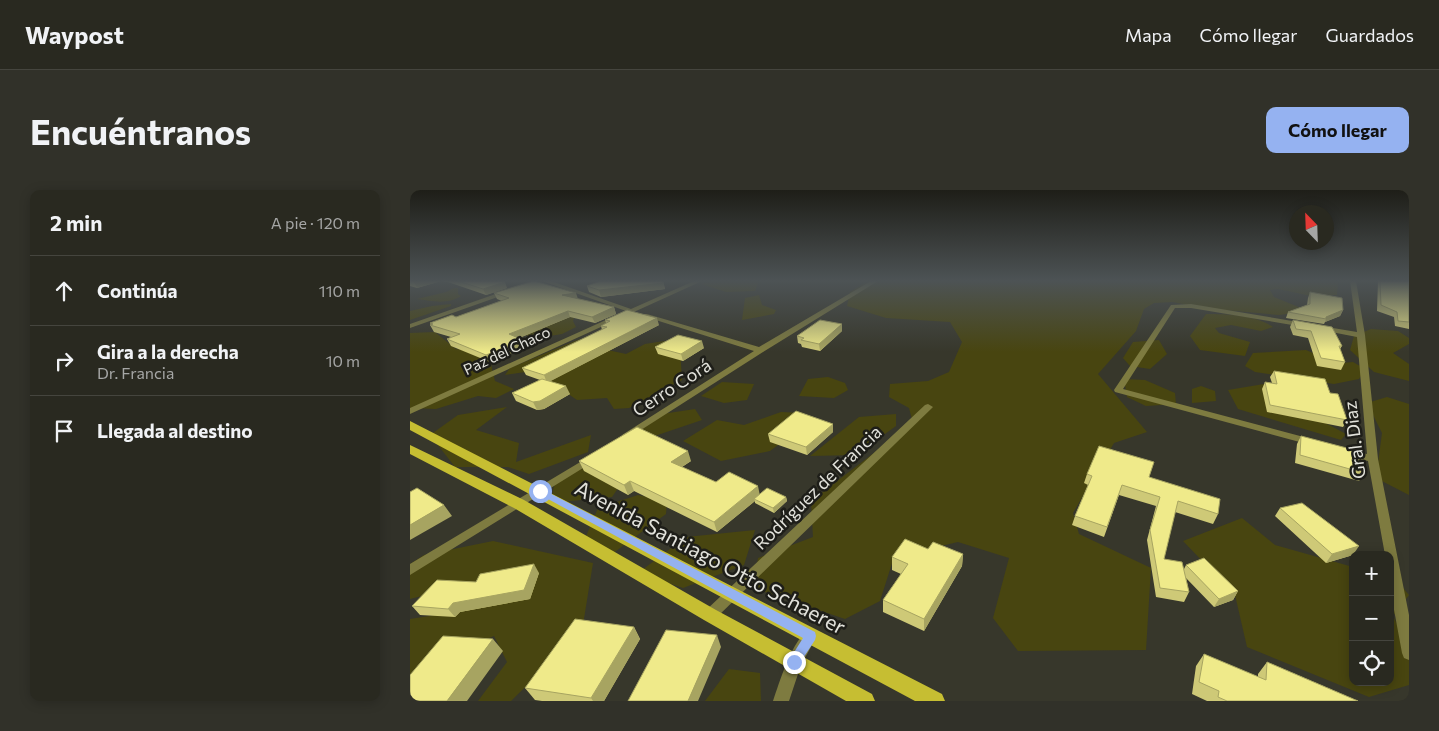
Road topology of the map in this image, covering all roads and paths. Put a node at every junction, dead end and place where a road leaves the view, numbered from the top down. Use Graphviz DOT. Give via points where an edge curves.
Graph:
graph roads {
  1 [pos="469,305"];
  2 [pos="614,305"];
  3 [pos="641,305"];
  4 [pos="835,305"];
  5 [pos="1357,305"];
  6 [pos="629,310"];
  7 [pos="410,326"];
  8 [pos="1361,335"];
  9 [pos="760,350"];
  10 [pos="928,407"];
  11 [pos="410,411"];
  12 [pos="410,425"];
  13 [pos="622,439"];
  14 [pos="1316,444"];
  15 [pos="410,449"];
  16 [pos="1335,449"];
  17 [pos="597,454"];
  18 [pos="1373,459"];
  19 [pos="540,491"];
  20 [pos="519,504"];
  21 [pos="410,570"];
  22 [pos="731,595"];
  23 [pos="710,615"];
  24 [pos="810,636"];
  25 [pos="1409,653"];
  26 [pos="794,662"];
  27 [pos="780,701"];
  28 [pos="865,701"];
  29 [pos="935,701"];
  1 -- 7 [label="street"];
  2 -- 6 [label="street"];
  3 -- 6 [label="street, Paz del Chaco"];
  4 -- 9 [label="street, Cerro Corá"];
  5 -- 8 [label="street, Gral. Diaz"];
  6 -- 9 [label="street"];
  6 -- 11 [label="street, Paz del Chaco"];
  8 -- 14 [label="street" via="1191,306 1173,306 1118,390"];
  8 -- 18 [label="street, Gral. Diaz"];
  9 -- 13 [label="street, Cerro Corá"];
  10 -- 22 [label="street, Rodríguez de Francia"];
  12 -- 19 [label="main road, Avenida Santiago Otto Schaerer"];
  15 -- 20 [label="main road"];
  16 -- 18 [label="street"];
  17 -- 19 [label="street"];
  18 -- 25 [label="street, Gral. Diaz"];
  19 -- 20 [label="street"];
  19 -- 22 [label="main road, Avenida Santiago Otto Schaerer"];
  20 -- 21 [label="street"];
  20 -- 23 [label="main road"];
  22 -- 23 [label="street, Rodríguez de Francia"];
  22 -- 24 [label="main road, Avenida Santiago Otto Schaerer"];
  23 -- 26 [label="main road"];
  24 -- 26 [label="street"];
  24 -- 29 [label="main road, Avenida Santiago Otto Schaerer"];
  26 -- 27 [label="street"];
  26 -- 28 [label="main road"];
}
